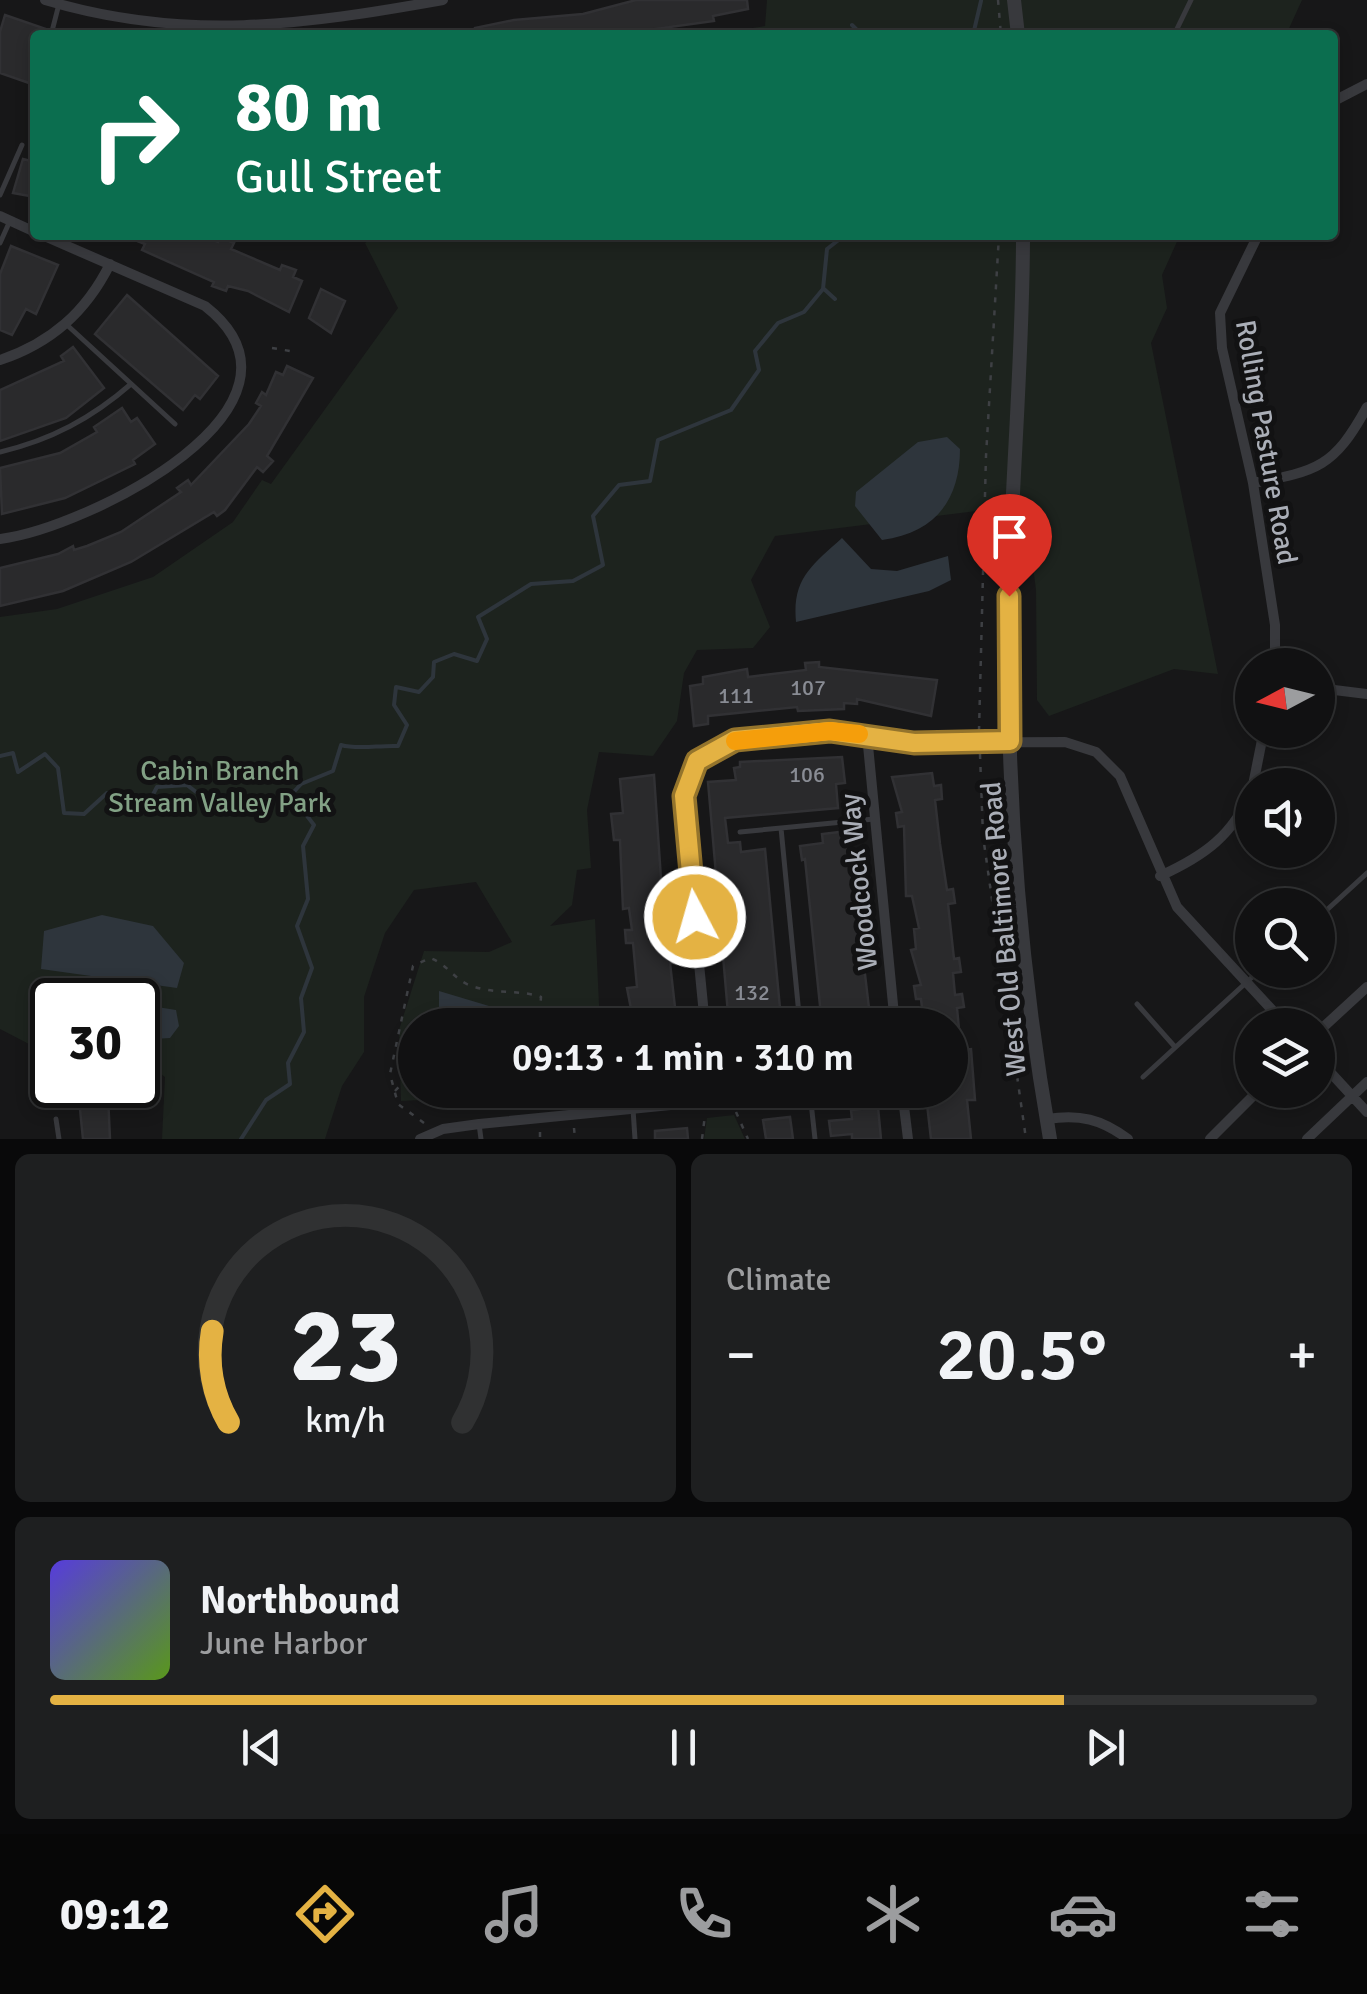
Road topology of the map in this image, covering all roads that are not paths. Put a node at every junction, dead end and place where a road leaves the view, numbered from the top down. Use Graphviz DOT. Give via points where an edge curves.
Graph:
graph roads {
  1 [pos="45,0"];
  2 [pos="443,0"];
  3 [pos="1014,0"];
  4 [pos="1191,0"];
  5 [pos="59,4"];
  6 [pos="82,5"];
  7 [pos="52,30"];
  8 [pos="1017,30"];
  9 [pos="1176,30"];
  10 [pos="1367,84"];
  11 [pos="1338,99"];
  12 [pos="22,146"];
  13 [pos="0,195"];
  14 [pos="5,218"];
  15 [pos="30,230"];
  16 [pos="54,240"];
  17 [pos="1024,240"];
  18 [pos="1255,240"];
  19 [pos="0,242"];
  20 [pos="110,264"];
  21 [pos="66,325"];
  22 [pos="0,360"];
  23 [pos="131,384"];
  24 [pos="1367,407"];
  25 [pos="175,424"];
  26 [pos="0,452"];
  27 [pos="1252,484"];
  28 [pos="0,538"];
  29 [pos="1275,648"];
  30 [pos="1335,690"];
  31 [pos="1367,694"];
  32 [pos="866,735"];
  33 [pos="1010,741"];
  34 [pos="875,819"];
  35 [pos="1235,823"];
  36 [pos="781,828"];
  37 [pos="740,832"];
  38 [pos="1367,873"];
  39 [pos="1160,876"];
  40 [pos="1335,902"];
  41 [pos="1235,970"];
  42 [pos="1367,986"];
  43 [pos="1239,988"];
  44 [pos="1252,988"];
  45 [pos="1137,1004"];
  46 [pos="703,1008"];
  47 [pos="798,1008"];
  48 [pos="893,1008"];
  49 [pos="1270,1008"];
  50 [pos="1335,1016"];
  51 [pos="1175,1047"];
  52 [pos="1143,1077"];
  53 [pos="1335,1078"];
  54 [pos="1367,1082"];
  55 [pos="1352,1097"];
  56 [pos="639,1108"];
  57 [pos="811,1108"];
  58 [pos="904,1108"];
  59 [pos="1241,1108"];
  60 [pos="633,1109"];
  61 [pos="1367,1112"];
  62 [pos="56,1119"];
  63 [pos="1047,1120"];
  64 [pos="479,1124"];
  65 [pos="425,1136"];
  66 [pos="59,1139"];
  67 [pos="481,1139"];
  68 [pos="635,1139"];
  69 [pos="815,1139"];
  70 [pos="908,1139"];
  71 [pos="1050,1139"];
  72 [pos="1128,1139"];
  73 [pos="1210,1139"];
  74 [pos="1307,1139"];
  1 -- 5 [label="street"];
  2 -- 6 [label="street" via="270,27 169,26"];
  3 -- 8 [label="street"];
  4 -- 9 [label="lane"];
  5 -- 6 [label="street"];
  5 -- 7 [label="lane"];
  10 -- 11 [label="street"];
  12 -- 13 [label="lane"];
  14 -- 15 [label="street"];
  14 -- 19 [label="lane"];
  16 -- 20 [label="street"];
  17 -- 33 [label="street, West Old Baltimore Road"];
  18 -- 27 [label="street, Rolling Pasture Road" via="1220,313"];
  20 -- 21 [label="street"];
  20 -- 28 [label="street" via="204,306 226,323 242,352 241,379 228,406 151,481 75,520"];
  21 -- 22 [label="street"];
  21 -- 23 [label="lane"];
  23 -- 25 [label="lane"];
  23 -- 26 [label="lane" via="71,427"];
  24 -- 27 [label="street" via="1327,464"];
  27 -- 29 [label="street, Rolling Pasture Road"];
  30 -- 31 [label="street"];
  32 -- 33 [label="street" via="914,743"];
  32 -- 34 [label="street, Woodcock Way"];
  32 -- 46 [label="street" via="830,731 735,740 708,752 690,772 684,810"];
  33 -- 39 [label="street" via="1065,742 1096,752 1120,776"];
  33 -- 63 [label="street, West Old Baltimore Road"];
  34 -- 36 [label="lane"];
  34 -- 48 [label="street, Woodcock Way"];
  35 -- 39 [label="street" via="1203,856"];
  36 -- 37 [label="lane"];
  36 -- 47 [label="lane"];
  38 -- 40 [label="lane"];
  39 -- 41 [label="street" via="1177,907"];
  42 -- 50 [label="street"];
  43 -- 51 [label="lane"];
  44 -- 49 [label="street"];
  45 -- 51 [label="lane"];
  51 -- 52 [label="lane"];
  53 -- 55 [label="street"];
  54 -- 55 [label="street"];
  55 -- 61 [label="street"];
  55 -- 74 [label="street"];
  56 -- 60 [label="street"];
  57 -- 69 [label="lane"];
  58 -- 70 [label="street"];
  59 -- 73 [label="street"];
  60 -- 64 [label="street"];
  60 -- 68 [label="lane"];
  62 -- 66 [label="lane"];
  63 -- 71 [label="street, West Old Baltimore Road"];
  63 -- 72 [label="street" via="1098,1120"];
  64 -- 65 [label="street"];
  64 -- 67 [label="lane"];
}
